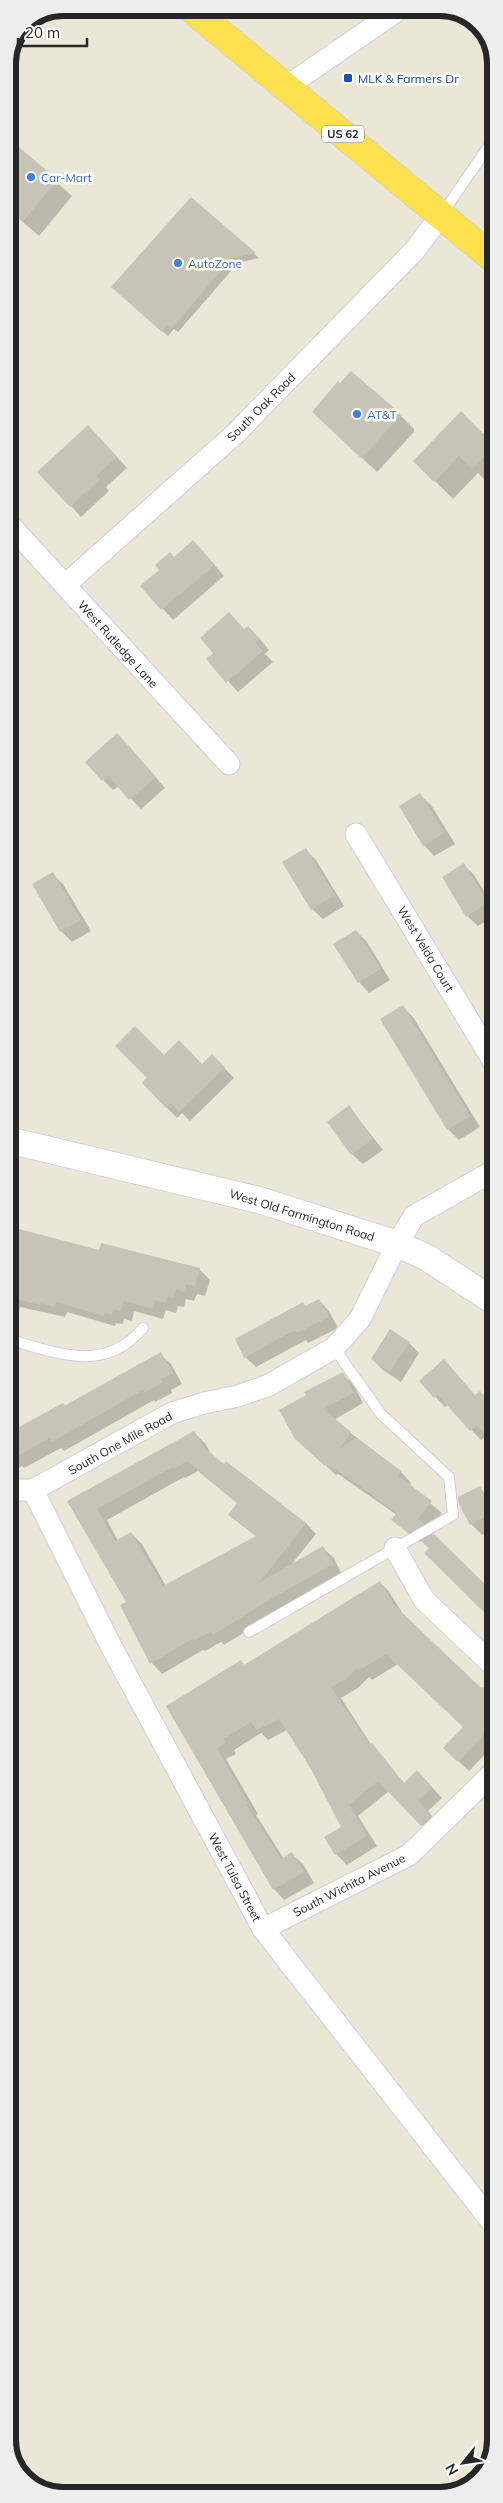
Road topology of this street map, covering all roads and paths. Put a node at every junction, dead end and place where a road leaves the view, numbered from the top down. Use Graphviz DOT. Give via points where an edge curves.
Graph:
graph roads {
  1 [pos="200,16"];
  2 [pos="389,16"];
  3 [pos="286,87"];
  4 [pos="487,149"];
  5 [pos="441,215"];
  6 [pos="487,253"];
  7 [pos="16,532"];
  8 [pos="65,585"];
  9 [pos="229,764"];
  10 [pos="356,834"];
  11 [pos="487,1051"];
  12 [pos="16,1142"];
  13 [pos="487,1175"];
  14 [pos="397,1244"];
  15 [pos="487,1297"];
  16 [pos="143,1328"];
  17 [pos="16,1341"];
  18 [pos="334,1348"];
  19 [pos="16,1490"];
  20 [pos="33,1490"];
  21 [pos="395,1548"];
  22 [pos="249,1632"];
  23 [pos="487,1659"];
  24 [pos="487,1779"];
  25 [pos="263,1930"];
  26 [pos="487,2215"];
  1 -- 3 [label="highway, US 62"];
  2 -- 3 [label="street"];
  3 -- 5 [label="highway, US 62"];
  4 -- 5 [label="lane"];
  5 -- 6 [label="highway, US 62"];
  5 -- 8 [label="street, South Oak Road" via="414,252 235,434"];
  7 -- 8 [label="street, West Rutledge Lane"];
  8 -- 9 [label="street, West Rutledge Lane"];
  10 -- 11 [label="street, West Velda Court"];
  12 -- 14 [label="street, West Old Farmington Road" via="259,1200"];
  13 -- 14 [label="street, South One Mile Road" via="414,1216"];
  14 -- 15 [label="street, West Old Farmington Road" via="426,1257"];
  14 -- 18 [label="street, South One Mile Road" via="360,1320"];
  16 -- 17 [label="lane" via="137,1336 114,1350 92,1357 66,1356"];
  18 -- 20 [label="street, South One Mile Road" via="270,1384 172,1413"];
  18 -- 21 [label="lane" via="381,1414 449,1477 453,1515"];
  19 -- 20 [label="street, South One Mile Road"];
  20 -- 25 [label="street, West Tulsa Street" via="111,1646"];
  21 -- 22 [label="lane"];
  21 -- 23 [label="street" via="424,1600"];
  24 -- 25 [label="street, South Wichita Avenue" via="408,1855"];
  25 -- 26 [label="street, West Tulsa Street"];
}
